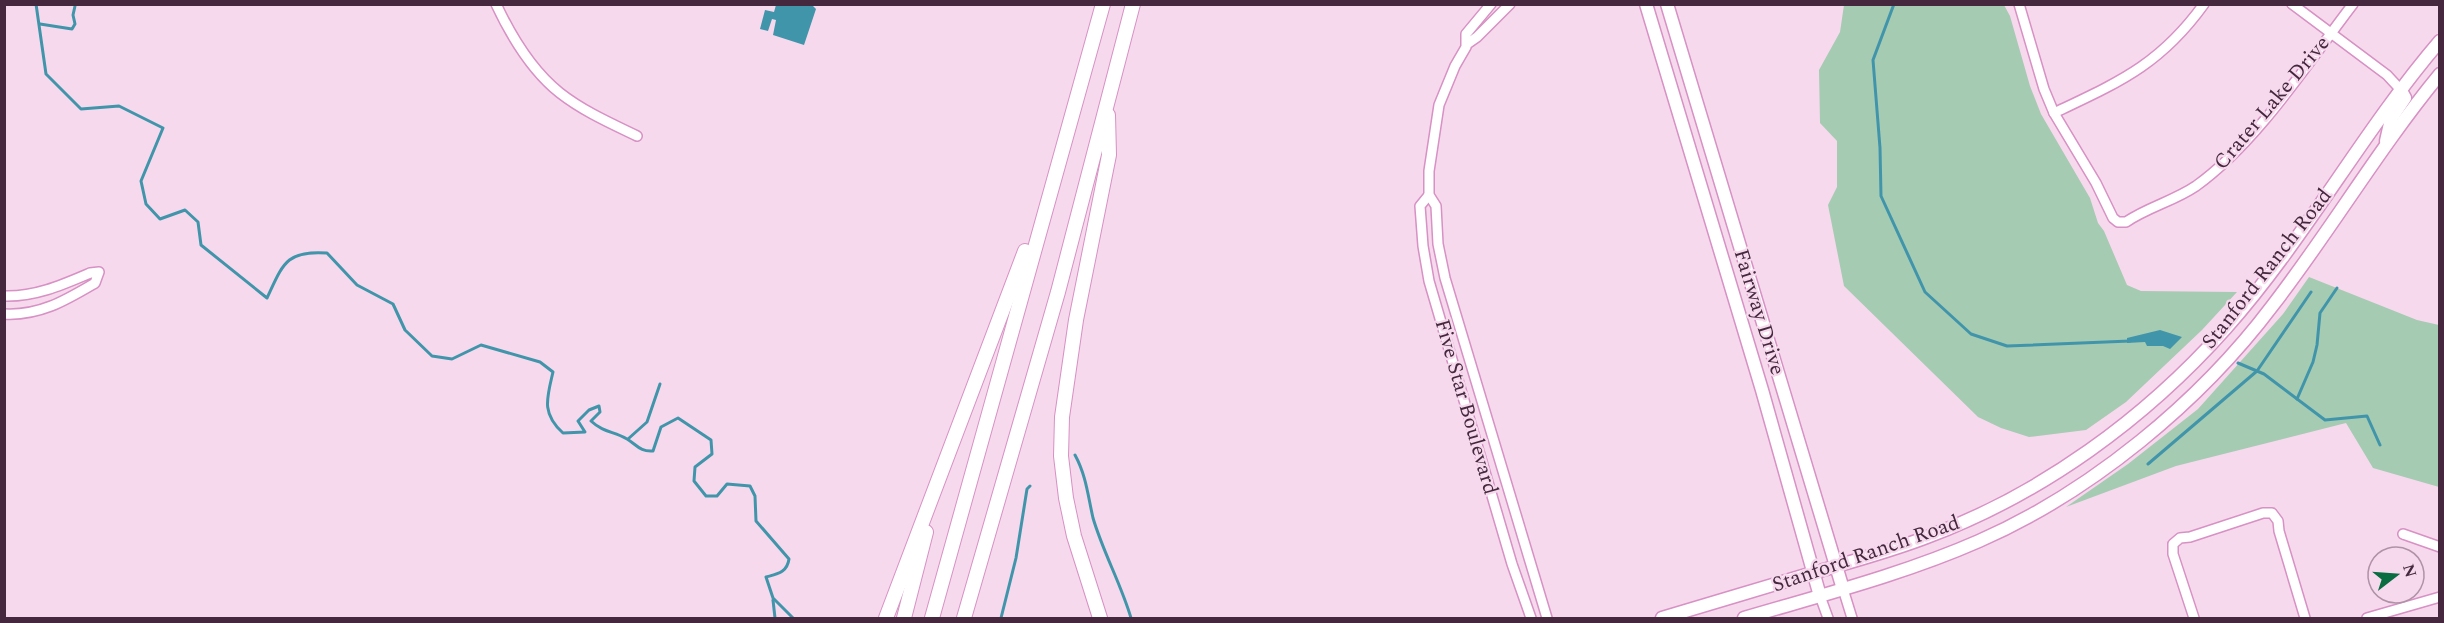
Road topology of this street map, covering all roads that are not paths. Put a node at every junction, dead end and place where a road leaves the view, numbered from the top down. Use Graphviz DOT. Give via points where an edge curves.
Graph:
graph roads {
  1 [pos="496,4"];
  2 [pos="1103,4"];
  3 [pos="1133,4"];
  4 [pos="1491,4"];
  5 [pos="1510,4"];
  6 [pos="1646,4"];
  7 [pos="1667,4"];
  8 [pos="2019,4"];
  9 [pos="2205,4"];
  10 [pos="2292,4"];
  11 [pos="2353,4"];
  12 [pos="2331,34"];
  13 [pos="2439,41"];
  14 [pos="1467,44"];
  15 [pos="2439,75"];
  16 [pos="2400,89"];
  17 [pos="1107,98"];
  18 [pos="2054,113"];
  19 [pos="637,136"];
  20 [pos="2385,147"];
  21 [pos="1429,195"];
  22 [pos="1041,220"];
  23 [pos="4,296"];
  24 [pos="1757,303"];
  25 [pos="1737,310"];
  26 [pos="4,314"];
  27 [pos="949,452"];
  28 [pos="2403,534"];
  29 [pos="1526,547"];
  30 [pos="2439,547"];
  31 [pos="1509,551"];
  32 [pos="1836,566"];
  33 [pos="1815,573"];
  34 [pos="1843,589"];
  35 [pos="1820,596"];
  36 [pos="2439,597"];
  37 [pos="886,618"];
  38 [pos="904,618"];
  39 [pos="932,618"];
  40 [pos="964,618"];
  41 [pos="1100,618"];
  42 [pos="1532,618"];
  43 [pos="1547,618"];
  44 [pos="1662,618"];
  45 [pos="1744,618"];
  46 [pos="1828,618"];
  47 [pos="1852,618"];
  48 [pos="2194,618"];
  49 [pos="2305,618"];
  50 [pos="2367,618"];
  1 -- 19 [label="street" via="528,59 559,93"];
  2 -- 22 [label="highway"];
  3 -- 17 [label="highway"];
  4 -- 14 [label="street, Five Star Boulevard" via="1466,34"];
  5 -- 14 [label="street, Five Star Boulevard"];
  6 -- 25 [label="main road, Fairway Drive"];
  7 -- 24 [label="main road, Fairway Drive"];
  8 -- 18 [label="street"];
  9 -- 18 [label="street" via="2148,63 2115,84"];
  10 -- 12 [label="street"];
  11 -- 12 [label="street, Crater Lake Drive"];
  12 -- 16 [label="street"];
  12 -- 18 [label="street, Crater Lake Drive" via="2266,116 2210,176 2126,222 2113,218"];
  13 -- 16 [label="main road, Stanford Ranch Road"];
  14 -- 21 [label="street, Five Star Boulevard" via="1439,105"];
  15 -- 20 [label="main road, Stanford Ranch Road"];
  16 -- 20 [label="main road" via="2405,98 2391,119"];
  16 -- 32 [label="main road, Stanford Ranch Road" via="2234,318 2170,386 2059,471 2008,501 1928,537"];
  17 -- 40 [label="highway" via="1058,292"];
  17 -- 41 [label="highway" via="1109,155 1076,320 1062,417 1061,456 1074,536"];
  20 -- 34 [label="main road, Stanford Ranch Road" via="2273,306 2216,371 2149,434 2019,521 1979,541"];
  21 -- 29 [label="street, Five Star Boulevard" via="1436,206 1445,278"];
  21 -- 31 [label="street, Five Star Boulevard" via="1420,206 1429,281"];
  22 -- 27 [label="highway" via="1020,263"];
  22 -- 39 [label="highway"];
  23 -- 26 [label="street" via="27,296 99,272 95,283 63,302 32,313"];
  24 -- 25 [label="main road"];
  24 -- 32 [label="main road, Fairway Drive"];
  25 -- 33 [label="main road, Fairway Drive"];
  27 -- 37 [label="highway"];
  27 -- 38 [label="highway"];
  28 -- 30 [label="street"];
  29 -- 31 [label="street"];
  29 -- 43 [label="street, Five Star Boulevard"];
  31 -- 42 [label="street, Five Star Boulevard"];
  32 -- 33 [label="main road, Stanford Ranch Road"];
  32 -- 34 [label="main road, Fairway Drive"];
  33 -- 35 [label="main road, Fairway Drive"];
  33 -- 44 [label="main road, Stanford Ranch Road"];
  34 -- 35 [label="main road, Stanford Ranch Road"];
  34 -- 47 [label="street, Fairway Drive"];
  35 -- 45 [label="main road, Stanford Ranch Road"];
  35 -- 46 [label="street, Fairway Drive"];
  36 -- 50 [label="street"];
  48 -- 49 [label="street" via="2173,544 2180,538 2272,513 2278,521"];
}
